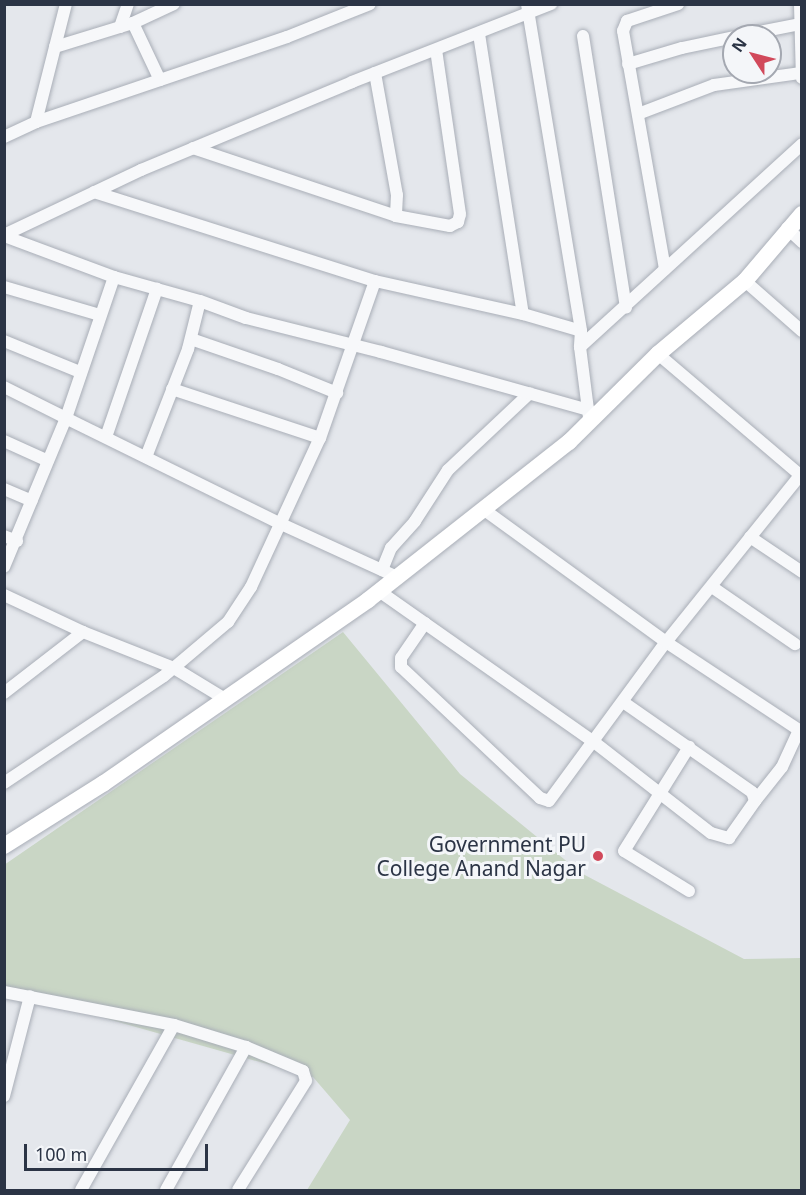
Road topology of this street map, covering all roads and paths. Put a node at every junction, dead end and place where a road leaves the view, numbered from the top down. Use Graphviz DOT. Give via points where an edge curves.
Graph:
graph roads {
  1 [pos="66,4"];
  2 [pos="128,4"];
  3 [pos="174,4"];
  4 [pos="370,4"];
  5 [pos="551,4"];
  6 [pos="678,4"];
  7 [pos="800,4"];
  8 [pos="528,9"];
  9 [pos="133,23"];
  10 [pos="801,24"];
  11 [pos="120,27"];
  12 [pos="782,28"];
  13 [pos="479,34"];
  14 [pos="584,36"];
  15 [pos="722,40"];
  16 [pos="55,47"];
  17 [pos="436,50"];
  18 [pos="628,64"];
  19 [pos="375,73"];
  20 [pos="801,73"];
  21 [pos="801,78"];
  22 [pos="160,81"];
  23 [pos="638,114"];
  24 [pos="36,122"];
  25 [pos="4,137"];
  26 [pos="801,144"];
  27 [pos="193,148"];
  28 [pos="94,192"];
  29 [pos="801,214"];
  30 [pos="396,216"];
  31 [pos="787,228"];
  32 [pos="4,236"];
  33 [pos="801,242"];
  34 [pos="665,269"];
  35 [pos="114,277"];
  36 [pos="375,281"];
  37 [pos="745,281"];
  38 [pos="4,286"];
  39 [pos="157,289"];
  40 [pos="200,301"];
  41 [pos="626,308"];
  42 [pos="100,315"];
  43 [pos="523,315"];
  44 [pos="581,331"];
  45 [pos="801,331"];
  46 [pos="191,339"];
  47 [pos="4,341"];
  48 [pos="354,345"];
  49 [pos="580,348"];
  50 [pos="658,354"];
  51 [pos="80,372"];
  52 [pos="4,387"];
  53 [pos="172,389"];
  54 [pos="337,393"];
  55 [pos="530,393"];
  56 [pos="589,416"];
  57 [pos="66,418"];
  58 [pos="106,437"];
  59 [pos="320,438"];
  60 [pos="4,441"];
  61 [pos="146,457"];
  62 [pos="48,461"];
  63 [pos="800,474"];
  64 [pos="4,489"];
  65 [pos="32,501"];
  66 [pos="483,509"];
  67 [pos="281,524"];
  68 [pos="4,536"];
  69 [pos="750,537"];
  70 [pos="17,541"];
  71 [pos="4,567"];
  72 [pos="801,572"];
  73 [pos="389,574"];
  74 [pos="712,587"];
  75 [pos="379,591"];
  76 [pos="6,599"];
  77 [pos="425,623"];
  78 [pos="83,632"];
  79 [pos="666,642"];
  80 [pos="795,644"];
  81 [pos="174,668"];
  82 [pos="4,693"];
  83 [pos="225,699"];
  84 [pos="623,702"];
  85 [pos="800,731"];
  86 [pos="594,742"];
  87 [pos="689,747"];
  88 [pos="4,783"];
  89 [pos="659,795"];
  90 [pos="755,801"];
  91 [pos="4,846"];
  92 [pos="689,891"];
  93 [pos="4,992"];
  94 [pos="30,996"];
  95 [pos="174,1025"];
  96 [pos="246,1047"];
  97 [pos="4,1096"];
  98 [pos="81,1191"];
  99 [pos="166,1191"];
  100 [pos="238,1191"];
  1 -- 16 [label="street"];
  2 -- 11 [label="street"];
  3 -- 9 [label="street"];
  4 -- 22 [label="street"];
  5 -- 8 [label="street"];
  6 -- 18 [label="street" via="625,23"];
  7 -- 10 [label="street"];
  8 -- 13 [label="street"];
  8 -- 44 [label="street"];
  9 -- 11 [label="street"];
  9 -- 22 [label="street"];
  10 -- 12 [label="street"];
  10 -- 20 [label="street"];
  11 -- 16 [label="street"];
  13 -- 17 [label="street"];
  13 -- 43 [label="street"];
  14 -- 41 [label="street"];
  15 -- 18 [label="street"];
  16 -- 24 [label="street"];
  17 -- 19 [label="street"];
  17 -- 30 [label="street" via="460,218 446,227"];
  18 -- 23 [label="street"];
  19 -- 27 [label="street"];
  19 -- 30 [label="street" via="397,195"];
  20 -- 21 [label="street"];
  20 -- 23 [label="street" via="714,85"];
  22 -- 24 [label="street"];
  23 -- 34 [label="street"];
  24 -- 25 [label="street"];
  26 -- 34 [label="street"];
  27 -- 28 [label="street"];
  27 -- 30 [label="street"];
  28 -- 32 [label="street"];
  28 -- 36 [label="street"];
  29 -- 31 [label="street"];
  31 -- 33 [label="street"];
  31 -- 37 [label="street"];
  32 -- 35 [label="street"];
  34 -- 41 [label="street"];
  35 -- 39 [label="street"];
  35 -- 42 [label="street"];
  36 -- 43 [label="street"];
  36 -- 48 [label="street"];
  37 -- 45 [label="street"];
  37 -- 50 [label="street"];
  38 -- 42 [label="street"];
  39 -- 40 [label="street"];
  39 -- 58 [label="street"];
  40 -- 46 [label="street"];
  40 -- 48 [label="street" via="246,318"];
  41 -- 49 [label="street"];
  42 -- 51 [label="street"];
  43 -- 44 [label="street"];
  44 -- 49 [label="street"];
  46 -- 53 [label="street"];
  46 -- 54 [label="street"];
  47 -- 51 [label="street"];
  48 -- 54 [label="street"];
  48 -- 55 [label="street"];
  49 -- 56 [label="street"];
  50 -- 56 [label="street"];
  50 -- 63 [label="street"];
  51 -- 57 [label="street"];
  52 -- 57 [label="street"];
  53 -- 59 [label="street"];
  53 -- 61 [label="street"];
  54 -- 59 [label="street"];
  55 -- 56 [label="street"];
  55 -- 73 [label="street" via="448,470 392,548"];
  56 -- 66 [label="street" via="568,442"];
  57 -- 58 [label="street"];
  57 -- 62 [label="street"];
  58 -- 61 [label="street"];
  59 -- 67 [label="street"];
  60 -- 62 [label="street"];
  61 -- 67 [label="street"];
  62 -- 65 [label="street"];
  63 -- 69 [label="street"];
  64 -- 65 [label="street"];
  65 -- 70 [label="street"];
  66 -- 73 [label="street"];
  66 -- 79 [label="street"];
  67 -- 73 [label="street"];
  67 -- 81 [label="street" via="246,597 228,622"];
  68 -- 70 [label="street"];
  69 -- 72 [label="street"];
  69 -- 74 [label="street"];
  70 -- 71 [label="street"];
  73 -- 75 [label="street"];
  74 -- 79 [label="street"];
  74 -- 80 [label="street"];
  75 -- 77 [label="street"];
  75 -- 83 [label="street"];
  76 -- 78 [label="street"];
  77 -- 86 [label="street"];
  77 -- 86 [label="street" via="401,658 400,667 540,798 552,799"];
  78 -- 81 [label="street"];
  78 -- 82 [label="street"];
  79 -- 84 [label="street"];
  79 -- 85 [label="street"];
  81 -- 83 [label="street"];
  81 -- 88 [label="street"];
  83 -- 91 [label="street"];
  84 -- 86 [label="street"];
  84 -- 87 [label="street"];
  85 -- 90 [label="street" via="782,767"];
  86 -- 89 [label="street"];
  87 -- 89 [label="street"];
  87 -- 90 [label="street" via="752,792"];
  89 -- 90 [label="street" via="724,839 735,831"];
  89 -- 92 [label="street" via="624,851"];
  93 -- 94 [label="street"];
  94 -- 95 [label="street"];
  94 -- 97 [label="street"];
  95 -- 96 [label="street"];
  95 -- 98 [label="street"];
  96 -- 99 [label="street"];
  96 -- 100 [label="street" via="303,1071 306,1080"];
}
